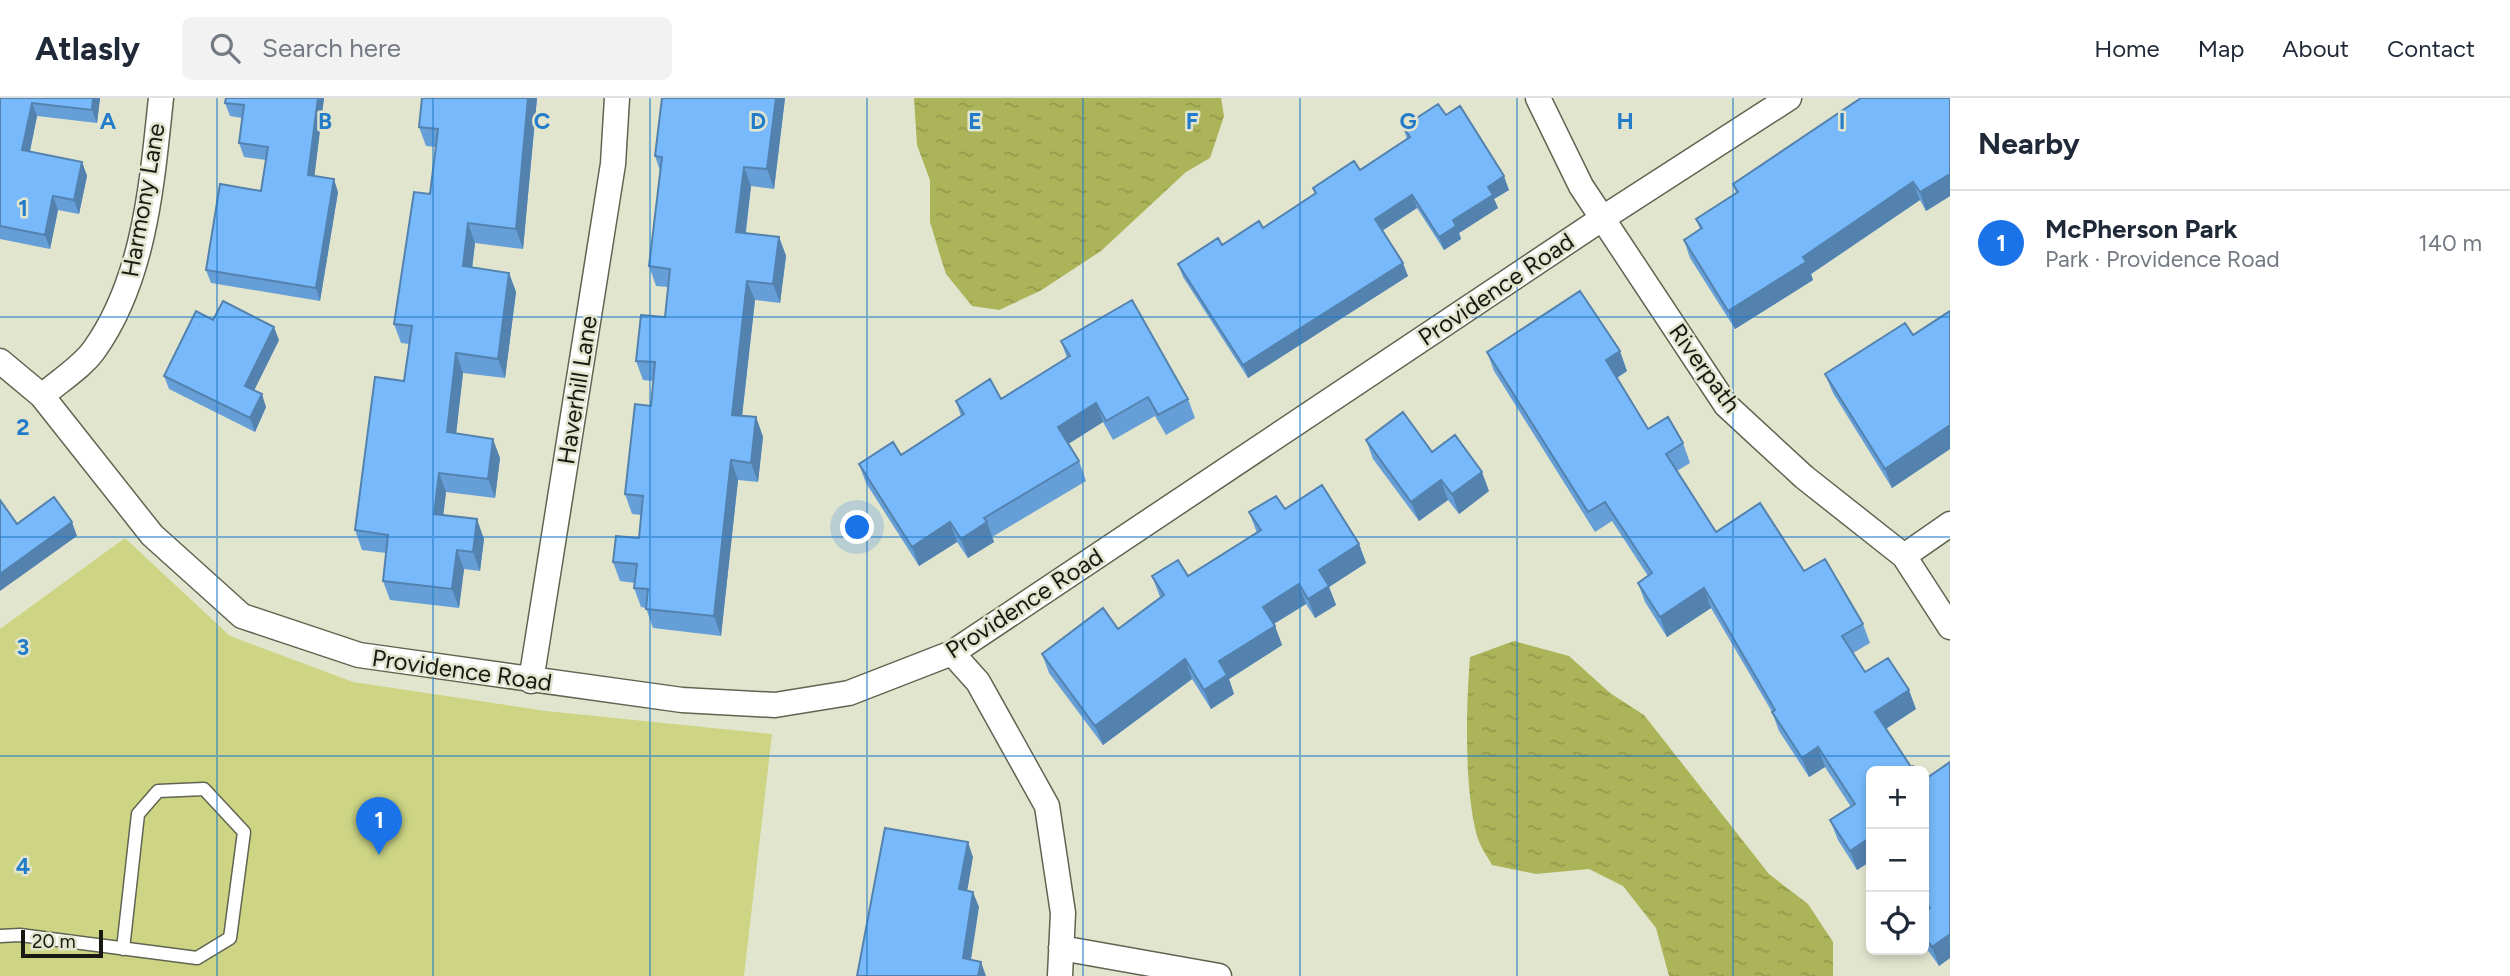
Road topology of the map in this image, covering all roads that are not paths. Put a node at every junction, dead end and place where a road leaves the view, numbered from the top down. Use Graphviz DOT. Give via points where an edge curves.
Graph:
graph roads {
  1 [pos="161,98"];
  2 [pos="617,98"];
  3 [pos="1538,98"];
  4 [pos="1789,98"];
  5 [pos="1603,218"];
  6 [pos="0,361"];
  7 [pos="42,396"];
  8 [pos="1950,524"];
  9 [pos="1904,556"];
  10 [pos="1950,627"];
  11 [pos="953,653"];
  12 [pos="531,681"];
  13 [pos="0,936"];
  14 [pos="1061,948"];
  15 [pos="123,949"];
  16 [pos="1060,976"];
  17 [pos="1219,976"];
  1 -- 7 [label="street, Harmony Lane" via="151,184 128,288 94,351"];
  2 -- 12 [label="street, Haverhill Lane" via="613,164"];
  3 -- 5 [label="street, Riverpath" via="1581,186"];
  4 -- 5 [label="street, Providence Road"];
  5 -- 9 [label="street, Riverpath" via="1726,405 1804,477"];
  5 -- 11 [label="street, Providence Road"];
  6 -- 7 [label="street, Providence Road"];
  7 -- 12 [label="street, Providence Road" via="152,535 242,616 359,655"];
  8 -- 9 [label="street"];
  9 -- 10 [label="street, Riverpath"];
  11 -- 12 [label="street, Providence Road" via="849,693 775,705 682,700"];
  11 -- 14 [label="street" via="978,682 1047,806 1063,913"];
  13 -- 15 [label="lane"];
  14 -- 16 [label="street"];
  14 -- 17 [label="street"];
  15 -- 15 [label="lane" via="197,958 230,938 244,832 204,789 159,791 138,814"];
}
